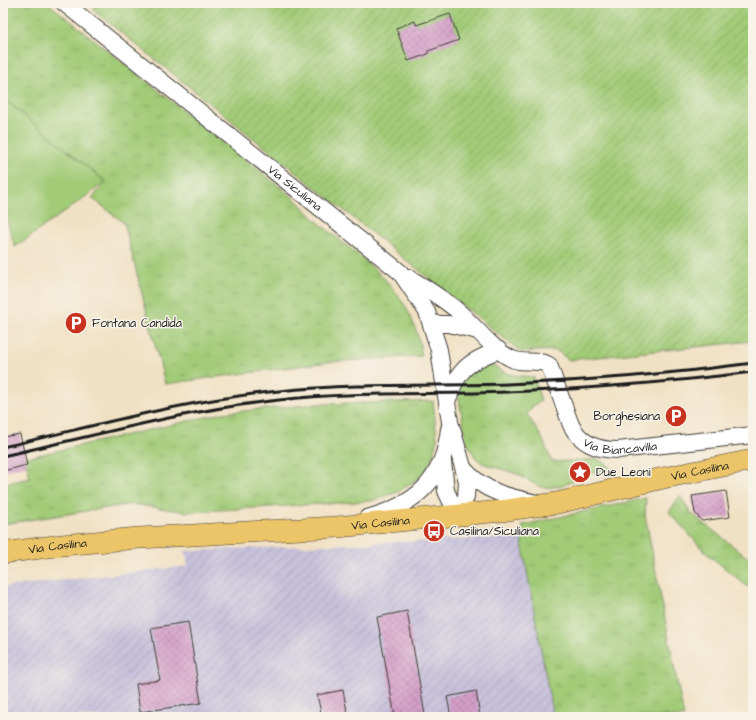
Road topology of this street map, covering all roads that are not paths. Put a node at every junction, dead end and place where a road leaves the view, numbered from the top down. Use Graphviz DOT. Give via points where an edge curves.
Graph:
graph roads {
  1 [pos="64,3"];
  2 [pos="400,272"];
  3 [pos="432,324"];
  4 [pos="478,331"];
  5 [pos="499,350"];
  6 [pos="447,401"];
  7 [pos="450,422"];
  8 [pos="753,435"];
  9 [pos="753,460"];
  10 [pos="443,461"];
  11 [pos="464,469"];
  12 [pos="544,505"];
  13 [pos="458,516"];
  14 [pos="337,527"];
  15 [pos="3,553"];
  1 -- 2 [label="street, Via Siculiana"];
  2 -- 3 [label="street, Via Siculiana" via="420,299"];
  2 -- 4 [label="street" via="445,301"];
  3 -- 4 [label="street" via="449,324"];
  3 -- 6 [label="street, Via Siculiana" via="442,363"];
  4 -- 5 [label="street"];
  5 -- 6 [label="street" via="476,359 462,370 453,383"];
  5 -- 8 [label="street, Via Biancavilla" via="516,360 545,363 551,368 564,409 576,434 595,447 618,450"];
  6 -- 7 [label="street, Via Siculiana"];
  7 -- 10 [label="street"];
  7 -- 11 [label="street"];
  9 -- 12 [label="main road, Via Casilina"];
  10 -- 13 [label="street" via="446,491"];
  10 -- 14 [label="street" via="430,482 408,501 381,514"];
  11 -- 12 [label="street" via="490,490"];
  11 -- 13 [label="street" via="467,490"];
  12 -- 13 [label="main road, Via Casilina"];
  13 -- 14 [label="main road, Via Casilina"];
  14 -- 15 [label="main road, Via Casilina" via="139,538"];
}
